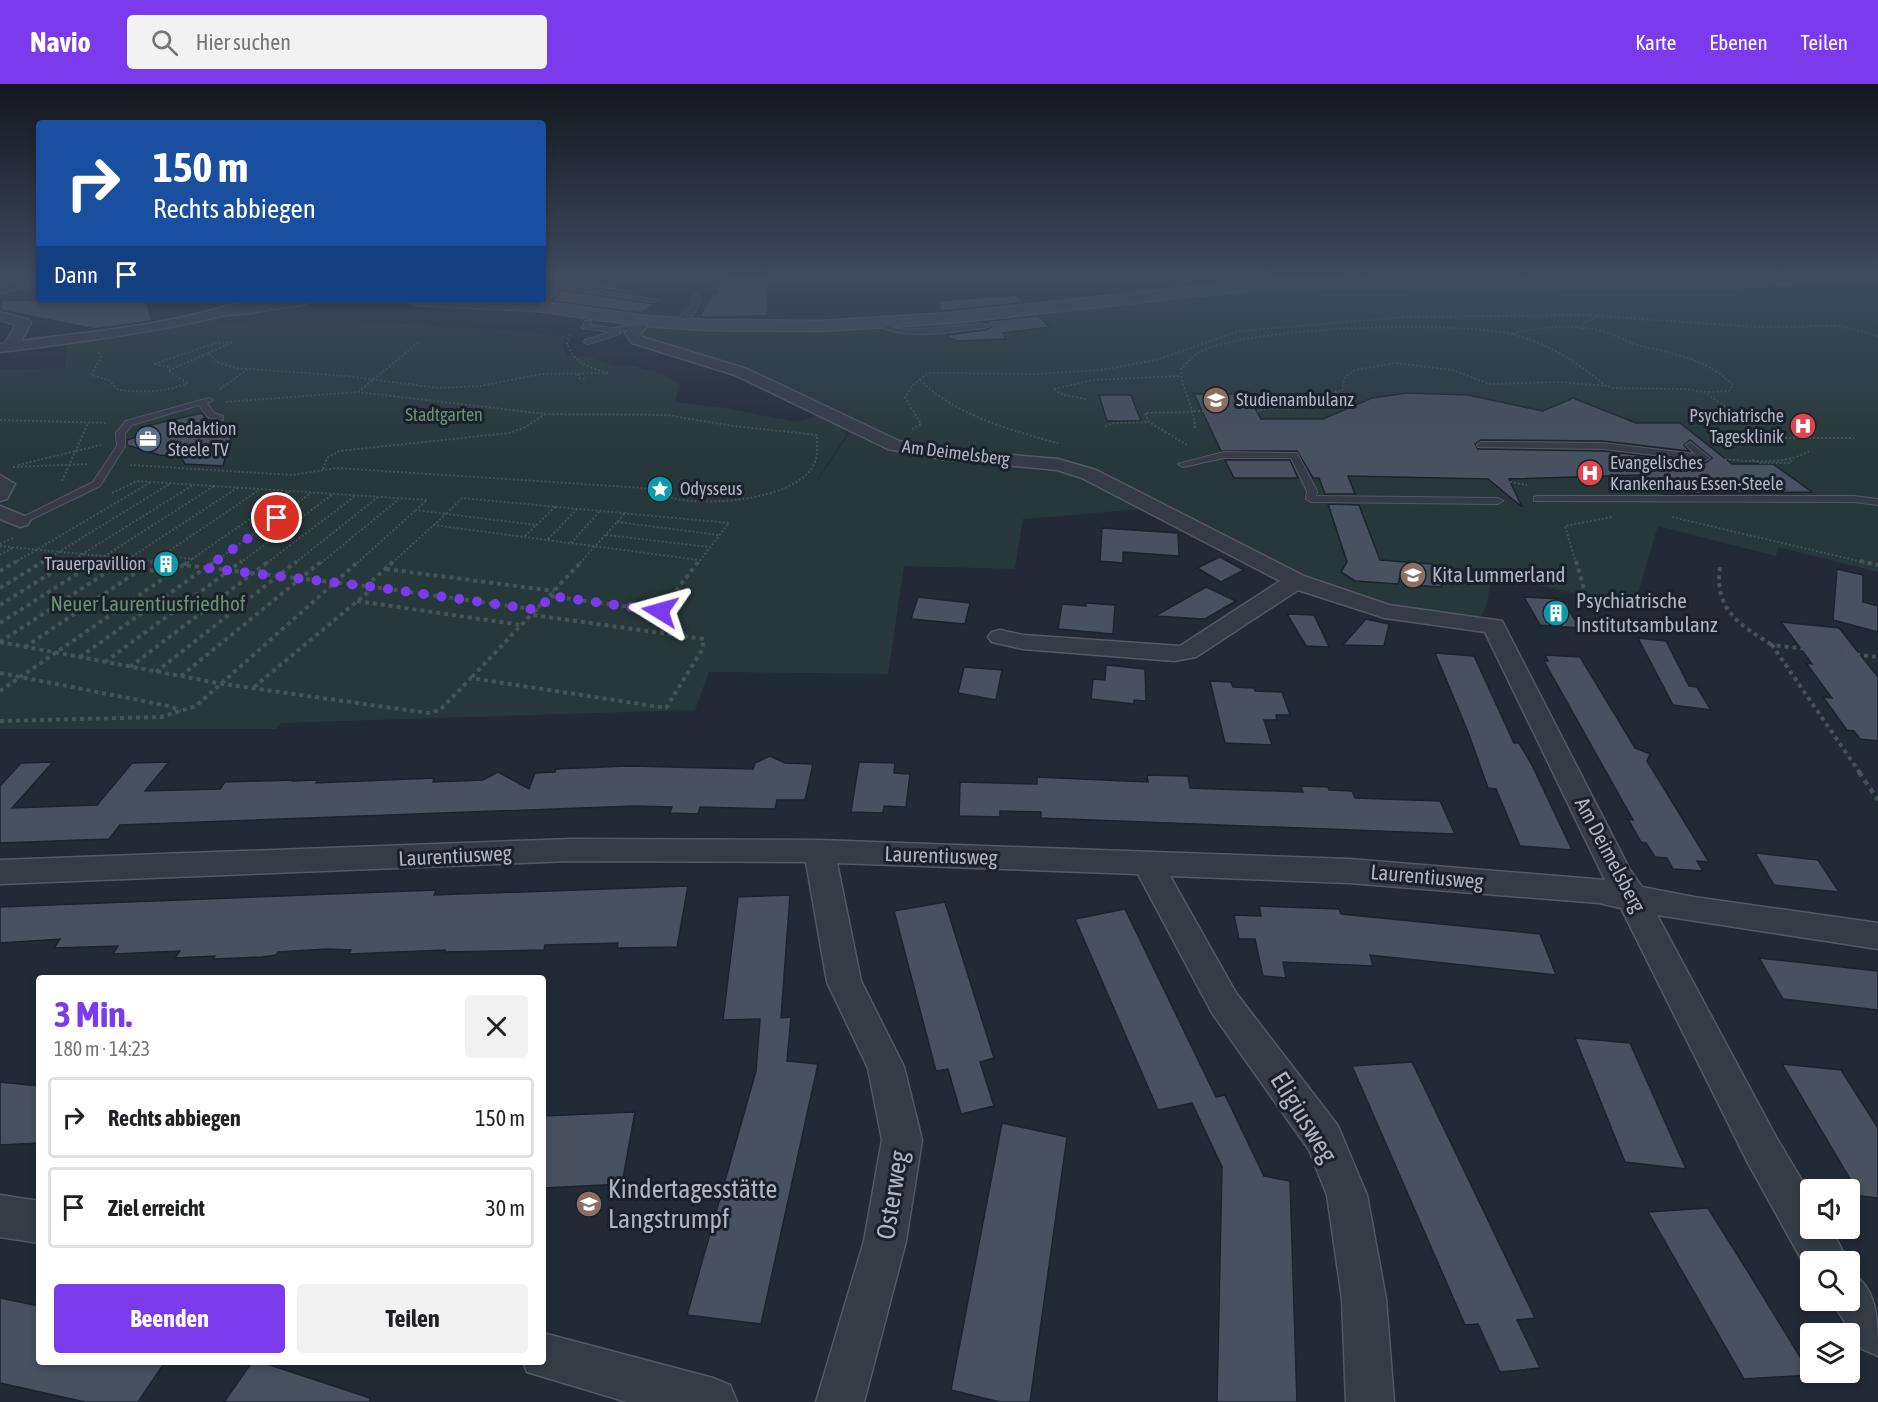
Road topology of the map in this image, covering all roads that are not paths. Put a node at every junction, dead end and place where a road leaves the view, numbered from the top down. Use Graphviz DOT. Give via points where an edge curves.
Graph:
graph roads {
  1 [pos="95,337"];
  2 [pos="606,337"];
  3 [pos="635,337"];
  4 [pos="588,342"];
  5 [pos="6,347"];
  6 [pos="187,408"];
  7 [pos="197,413"];
  8 [pos="220,418"];
  9 [pos="1481,445"];
  10 [pos="1690,445"];
  11 [pos="1183,464"];
  12 [pos="0,481"];
  13 [pos="0,495"];
  14 [pos="1538,499"];
  15 [pos="1498,501"];
  16 [pos="1878,502"];
  17 [pos="0,512"];
  18 [pos="20,528"];
  19 [pos="0,530"];
  20 [pos="1296,581"];
  21 [pos="1000,637"];
  22 [pos="819,851"];
  23 [pos="1148,864"];
  24 [pos="0,872"];
  25 [pos="1633,899"];
  26 [pos="1878,936"];
  27 [pos="0,1216"];
  28 [pos="36,1222"];
  29 [pos="1821,1251"];
  30 [pos="1860,1308"];
  31 [pos="1878,1333"];
  32 [pos="546,1357"];
  33 [pos="713,1402"];
  34 [pos="840,1402"];
  35 [pos="1370,1402"];
  1 -- 5 [label="street"];
  2 -- 4 [label="lane"];
  3 -- 20 [label="street, Am Deimelsberg" via="648,346 741,372 894,445 1071,468"];
  6 -- 7 [label="lane"];
  6 -- 8 [label="lane" via="206,402 211,416"];
  6 -- 18 [label="lane" via="129,423 121,430 121,446 97,484"];
  9 -- 10 [label="lane" via="1603,446 1705,458"];
  11 -- 15 [label="lane" via="1224,455 1294,455 1312,491 1311,499"];
  12 -- 13 [label="street" via="5,484"];
  14 -- 16 [label="lane"];
  17 -- 18 [label="street"];
  18 -- 19 [label="street"];
  20 -- 21 [label="street" via="1187,652 1023,642"];
  20 -- 25 [label="street, Am Deimelsberg" via="1384,611 1494,626"];
  22 -- 23 [label="street, Laurentiusweg"];
  22 -- 24 [label="street, Laurentiusweg" via="572,850"];
  22 -- 34 [label="street, Osterweg" via="844,982 886,1067 902,1140 885,1241"];
  23 -- 25 [label="street, Laurentiusweg" via="1349,871 1599,891"];
  23 -- 35 [label="street, Eligiusweg" via="1224,1003 1324,1139 1340,1176 1347,1195 1364,1299"];
  25 -- 26 [label="street, Laurentiusweg"];
  25 -- 29 [label="street, Am Deimelsberg" via="1762,1149"];
  27 -- 28 [label="street"];
  30 -- 31 [label="street"];
  32 -- 33 [label="street"];
}
